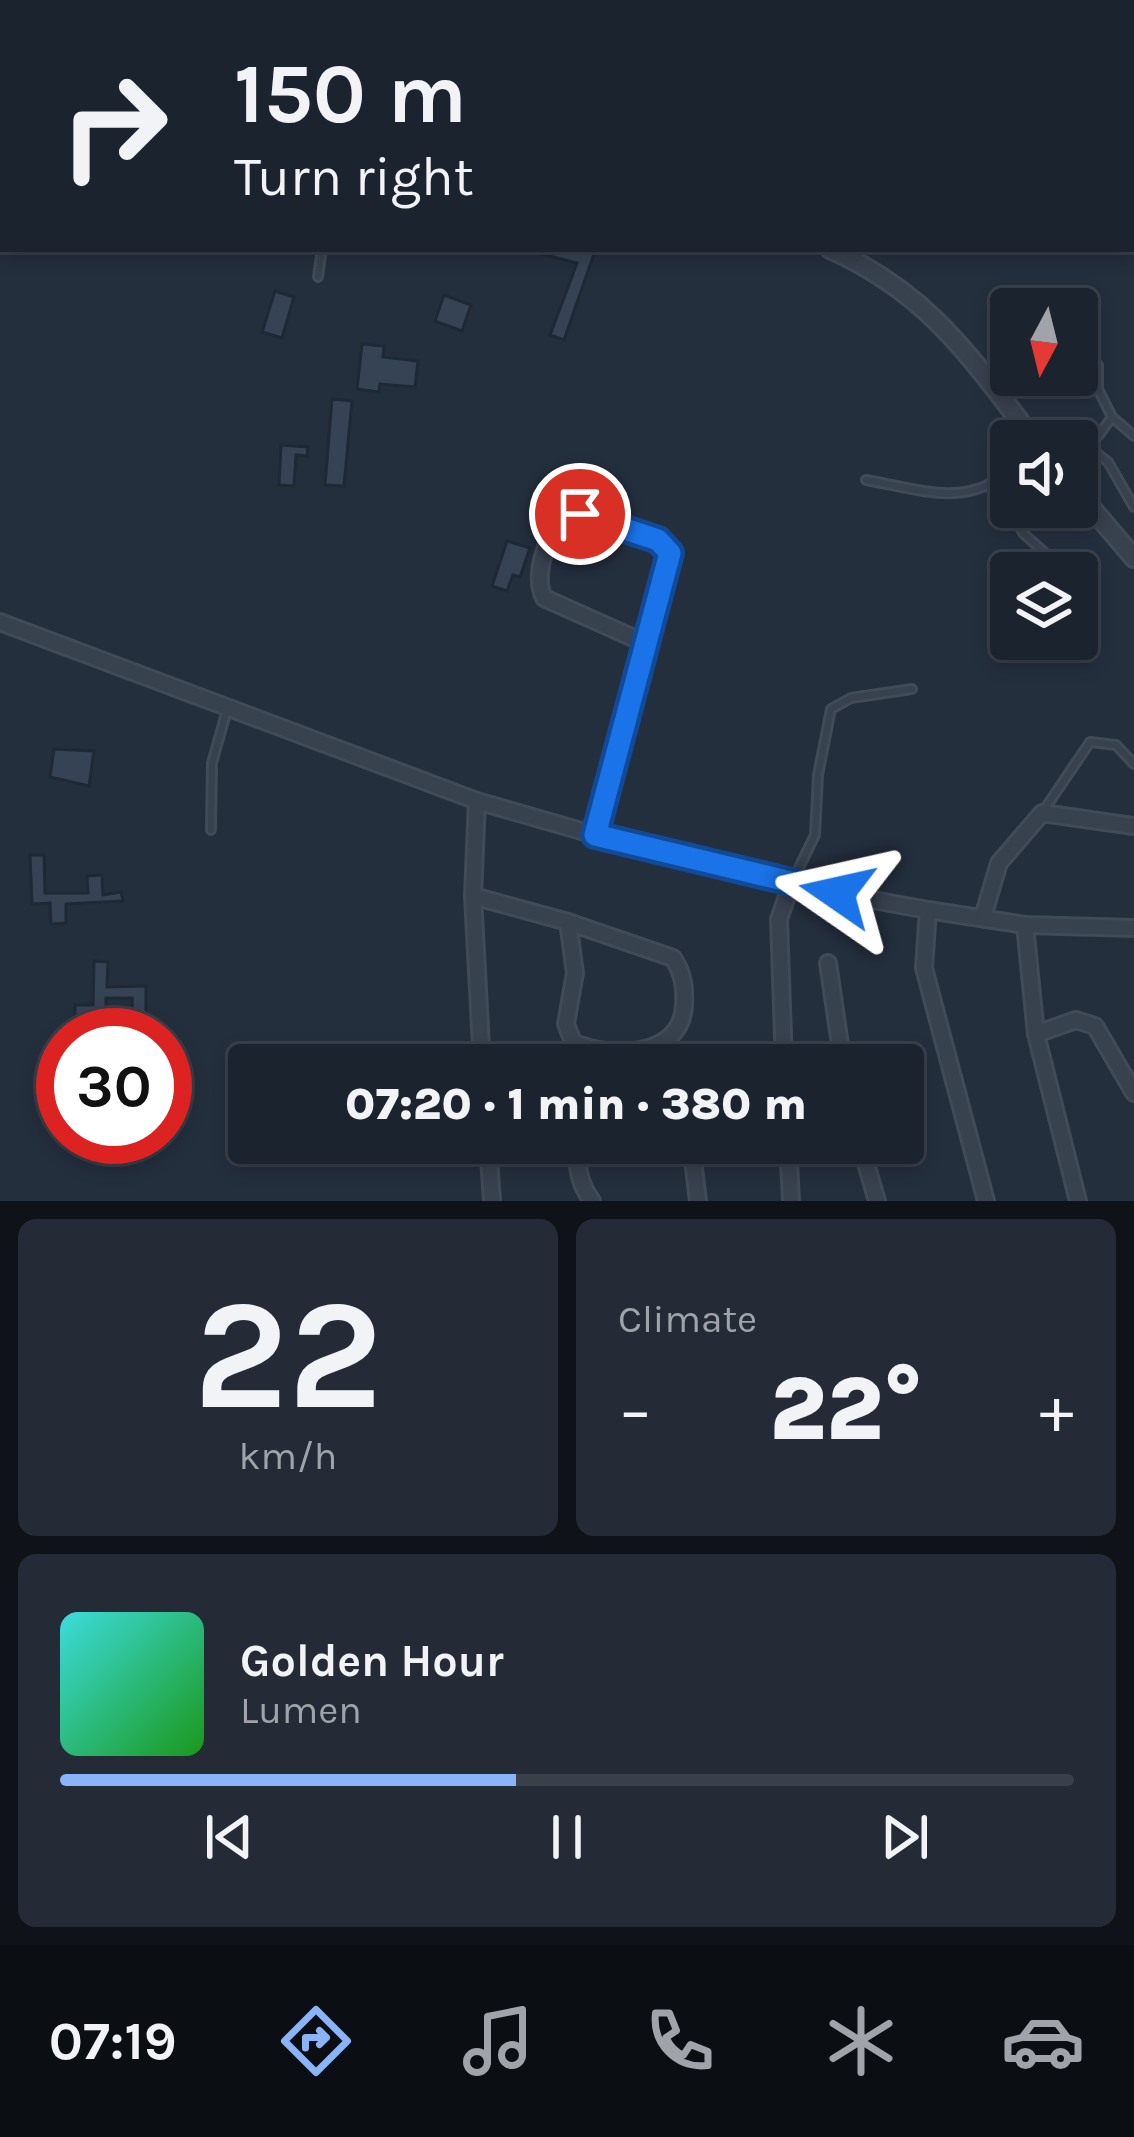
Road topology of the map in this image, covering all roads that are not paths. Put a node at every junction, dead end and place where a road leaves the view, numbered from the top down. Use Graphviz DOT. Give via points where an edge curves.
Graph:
graph roads {
  1 [pos="322,252"];
  2 [pos="836,252"];
  3 [pos="318,277"];
  4 [pos="1098,389"];
  5 [pos="1112,417"];
  6 [pos="1018,420"];
  7 [pos="1098,431"];
  8 [pos="1134,436"];
  9 [pos="1098,456"];
  10 [pos="866,480"];
  11 [pos="990,486"];
  12 [pos="1134,507"];
  13 [pos="1098,516"];
  14 [pos="1020,528"];
  15 [pos="1043,552"];
  16 [pos="1134,558"];
  17 [pos="0,622"];
  18 [pos="647,644"];
  19 [pos="912,689"];
  20 [pos="228,709"];
  21 [pos="1134,764"];
  22 [pos="477,801"];
  23 [pos="1042,813"];
  24 [pos="1134,826"];
  25 [pos="211,830"];
  26 [pos="595,835"];
  27 [pos="790,885"];
  28 [pos="473,896"];
  29 [pos="928,910"];
  30 [pos="983,917"];
  31 [pos="568,922"];
  32 [pos="1025,925"];
  33 [pos="1134,928"];
  34 [pos="828,963"];
  35 [pos="1036,1034"];
  36 [pos="481,1044"];
  37 [pos="783,1044"];
  38 [pos="840,1044"];
  39 [pos="1134,1093"];
  40 [pos="489,1164"];
  41 [pos="577,1164"];
  42 [pos="694,1164"];
  43 [pos="789,1164"];
  44 [pos="867,1164"];
  45 [pos="492,1201"];
  46 [pos="592,1201"];
  47 [pos="698,1201"];
  48 [pos="790,1201"];
  49 [pos="878,1201"];
  50 [pos="986,1201"];
  51 [pos="1078,1201"];
  1 -- 3 [label="lane"];
  2 -- 6 [label="street" via="934,315"];
  4 -- 5 [label="lane"];
  5 -- 7 [label="lane"];
  5 -- 8 [label="lane"];
  9 -- 12 [label="lane"];
  10 -- 11 [label="lane" via="949,494"];
  13 -- 16 [label="street"];
  14 -- 15 [label="lane"];
  17 -- 20 [label="street"];
  18 -- 18 [label="street" via="669,560 665,544 580,514 562,519 538,582 544,598"];
  18 -- 26 [label="street"];
  19 -- 27 [label="lane" via="850,698 832,709 815,835"];
  20 -- 22 [label="street"];
  20 -- 25 [label="lane" via="212,763"];
  21 -- 23 [label="lane" via="1116,745 1090,742"];
  22 -- 26 [label="street"];
  22 -- 28 [label="street"];
  23 -- 24 [label="street"];
  23 -- 30 [label="street" via="999,862"];
  26 -- 27 [label="street"];
  27 -- 29 [label="street"];
  27 -- 37 [label="street" via="779,919"];
  28 -- 31 [label="street"];
  28 -- 36 [label="street"];
  29 -- 30 [label="street"];
  29 -- 50 [label="street" via="924,968"];
  30 -- 32 [label="street"];
  31 -- 31 [label="street" via="575,973 566,1024 573,1042 625,1051 664,1044 684,1013 682,971 673,958"];
  32 -- 33 [label="street"];
  32 -- 35 [label="street"];
  34 -- 38 [label="street"];
  35 -- 39 [label="street" via="1076,1020 1095,1025"];
  35 -- 51 [label="street"];
  40 -- 45 [label="street"];
  41 -- 46 [label="street"];
  42 -- 47 [label="street"];
  43 -- 48 [label="street"];
  44 -- 49 [label="street"];
}
